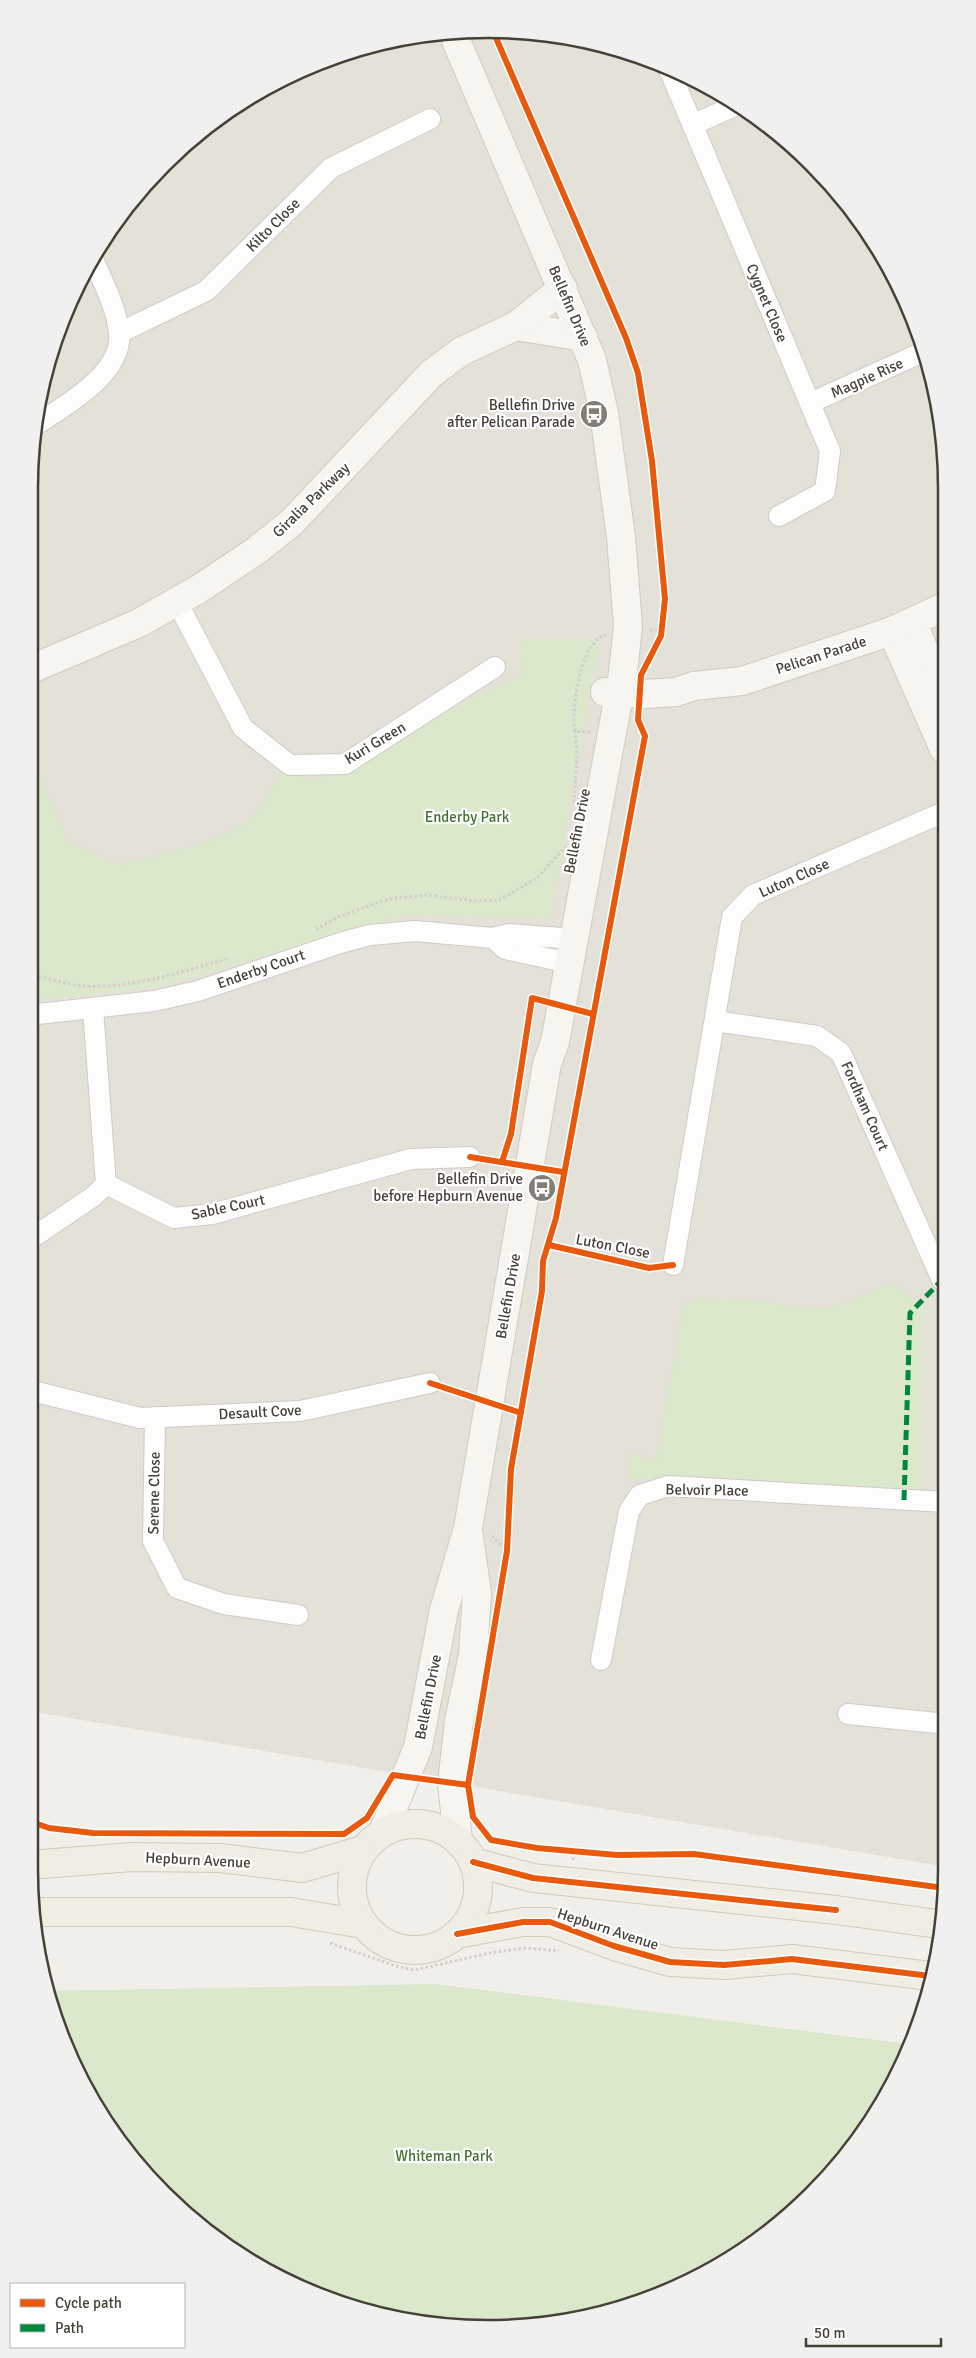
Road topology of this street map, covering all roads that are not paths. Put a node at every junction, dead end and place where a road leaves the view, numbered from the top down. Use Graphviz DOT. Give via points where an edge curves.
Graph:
graph roads {
  1 [pos="455,38"];
  2 [pos="673,78"];
  3 [pos="730,108"];
  4 [pos="430,119"];
  5 [pos="692,125"];
  6 [pos="96,266"];
  7 [pos="564,288"];
  8 [pos="516,326"];
  9 [pos="119,334"];
  10 [pos="583,337"];
  11 [pos="918,354"];
  12 [pos="810,403"];
  13 [pos="42,421"];
  14 [pos="780,516"];
  15 [pos="177,602"];
  16 [pos="938,610"];
  17 [pos="903,627"];
  18 [pos="38,666"];
  19 [pos="495,666"];
  20 [pos="614,682"];
  21 [pos="938,689"];
  22 [pos="938,731"];
  23 [pos="938,815"];
  24 [pos="563,950"];
  25 [pos="93,1008"];
  26 [pos="38,1014"];
  27 [pos="715,1021"];
  28 [pos="470,1157"];
  29 [pos="106,1184"];
  30 [pos="38,1234"];
  31 [pos="673,1265"];
  32 [pos="938,1271"];
  33 [pos="430,1383"];
  34 [pos="38,1392"];
  35 [pos="155,1417"];
  36 [pos="938,1502"];
  37 [pos="468,1528"];
  38 [pos="298,1615"];
  39 [pos="601,1660"];
  40 [pos="848,1714"];
  41 [pos="938,1723"];
  42 [pos="373,1841"];
  43 [pos="465,1851"];
  44 [pos="38,1864"];
  45 [pos="39,1912"];
  46 [pos="363,1924"];
  47 [pos="936,1924"];
  48 [pos="457,1934"];
  49 [pos="926,1975"];
  1 -- 7 [label="main road, Bellefin Drive"];
  2 -- 5 [label="street, Cygnet Close"];
  3 -- 5 [label="street"];
  4 -- 9 [label="street, Kilto Close" via="331,168 206,291"];
  5 -- 12 [label="street, Cygnet Close"];
  6 -- 9 [label="street" via="110,298"];
  7 -- 8 [label="main road, Giralia Parkway"];
  7 -- 10 [label="main road, Bellefin Drive"];
  8 -- 10 [label="main road"];
  8 -- 15 [label="main road, Giralia Parkway" via="462,351 432,374 292,522 257,550"];
  9 -- 13 [label="street" via="115,356 92,387"];
  10 -- 20 [label="main road, Bellefin Drive" via="592,360 604,413 622,537 628,626"];
  11 -- 12 [label="street, Magpie Rise"];
  12 -- 14 [label="street, Cygnet Close" via="830,451 825,491"];
  15 -- 18 [label="main road, Giralia Parkway" via="139,623"];
  15 -- 19 [label="street, Kuri Green" via="243,728 290,765 345,764"];
  16 -- 17 [label="main road, Pelican Parade"];
  17 -- 20 [label="main road, Pelican Parade" via="742,681 694,686 680,679"];
  17 -- 21 [label="main road"];
  17 -- 22 [label="main road"];
  20 -- 24 [label="main road, Bellefin Drive"];
  23 -- 27 [label="street, Luton Close" via="753,895 732,918"];
  24 -- 25 [label="street, Enderby Court" via="504,950 493,938 415,931 370,935 340,942 198,991 154,1001"];
  24 -- 37 [label="main road, Bellefin Drive" via="555,1042 547,1064"];
  25 -- 26 [label="street, Enderby Court"];
  25 -- 29 [label="street"];
  27 -- 31 [label="street, Luton Close"];
  27 -- 32 [label="street, Fordham Court" via="817,1036 841,1053"];
  28 -- 29 [label="street, Sable Court" via="411,1159 212,1214 174,1218"];
  29 -- 30 [label="street" via="94,1196"];
  33 -- 35 [label="street, Desault Cove" via="300,1411"];
  34 -- 35 [label="street, Desault Cove" via="140,1418"];
  35 -- 38 [label="street, Serene Close" via="153,1541 177,1588 224,1604"];
  36 -- 39 [label="street, Belvoir Place" via="668,1486 640,1496 628,1511"];
  37 -- 42 [label="main road, Bellefin Drive" via="444,1610 418,1747"];
  37 -- 43 [label="main road, Bellefin Drive" via="477,1593 472,1654 459,1721 452,1783"];
  40 -- 41 [label="street"];
  42 -- 43 [label="main road" via="408,1824 435,1827"];
  42 -- 44 [label="main road, Hepburn Avenue" via="302,1868 220,1858 132,1857"];
  42 -- 46 [label="main road" via="353,1874 352,1900"];
  43 -- 47 [label="main road" via="533,1878"];
  43 -- 48 [label="main road" via="478,1887 473,1913"];
  45 -- 46 [label="main road" via="291,1912"];
  46 -- 48 [label="main road" via="382,1942 408,1950 434,1947"];
  48 -- 49 [label="main road, Hepburn Avenue" via="523,1922 550,1922 614,1946 670,1962 724,1965 792,1959"];
}
